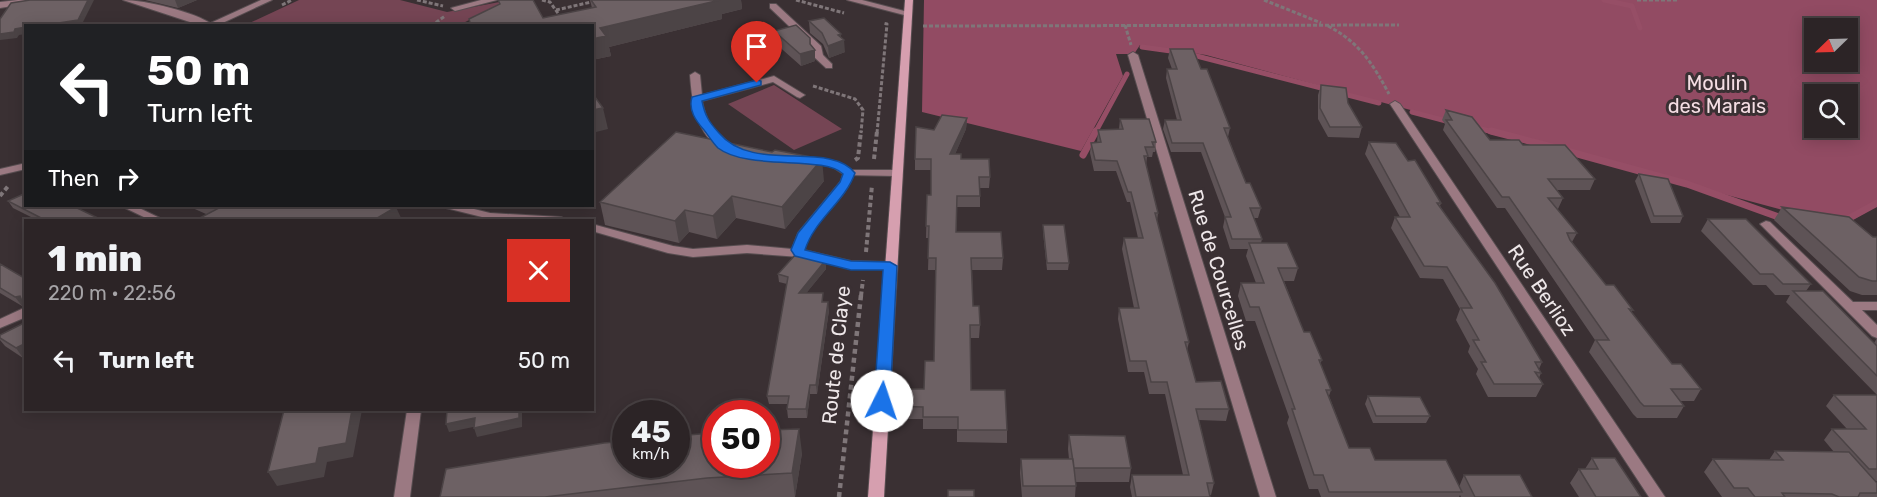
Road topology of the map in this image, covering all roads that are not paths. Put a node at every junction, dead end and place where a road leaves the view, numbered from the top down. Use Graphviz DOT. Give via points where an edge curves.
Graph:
graph roads {
  1 [pos="37,0"];
  2 [pos="127,0"];
  3 [pos="268,0"];
  4 [pos="493,0"];
  5 [pos="783,0"];
  6 [pos="851,0"];
  7 [pos="0,5"];
  8 [pos="909,6"];
  9 [pos="455,8"];
  10 [pos="205,24"];
  11 [pos="210,24"];
  12 [pos="1133,55"];
  13 [pos="829,66"];
  14 [pos="695,75"];
  15 [pos="740,87"];
  16 [pos="750,95"];
  17 [pos="800,95"];
  18 [pos="696,100"];
  19 [pos="1395,105"];
  20 [pos="745,154"];
  21 [pos="799,160"];
  22 [pos="24,166"];
  23 [pos="846,170"];
  24 [pos="0,172"];
  25 [pos="896,173"];
  26 [pos="129,207"];
  27 [pos="454,207"];
  28 [pos="156,219"];
  29 [pos="543,219"];
  30 [pos="1766,224"];
  31 [pos="594,228"];
  32 [pos="800,253"];
  33 [pos="890,266"];
  34 [pos="1849,306"];
  35 [pos="1877,306"];
  36 [pos="24,312"];
  37 [pos="0,324"];
  38 [pos="1877,333"];
  39 [pos="414,411"];
  40 [pos="402,497"];
  41 [pos="876,497"];
  42 [pos="1268,497"];
  43 [pos="1657,497"];
  1 -- 7 [label="street"];
  2 -- 10 [label="street"];
  3 -- 11 [label="street"];
  4 -- 9 [label="street"];
  5 -- 13 [label="street" via="770,8 810,39 818,48 818,56"];
  6 -- 8 [label="street"];
  8 -- 25 [label="main road"];
  12 -- 42 [label="street, Rue de Courcelles"];
  14 -- 18 [label="street"];
  15 -- 16 [label="street"];
  15 -- 17 [label="street" via="774,79"];
  15 -- 18 [label="street"];
  18 -- 20 [label="street" via="699,118 714,136 723,145"];
  19 -- 43 [label="street, Rue Berlioz"];
  21 -- 23 [label="street" via="833,163"];
  22 -- 24 [label="street"];
  23 -- 25 [label="street"];
  23 -- 32 [label="street" via="846,182 802,236"];
  25 -- 33 [label="main road"];
  26 -- 28 [label="street"];
  27 -- 29 [label="street" via="490,216"];
  30 -- 34 [label="street"];
  31 -- 32 [label="street" via="682,251 747,249"];
  32 -- 33 [label="street" via="865,267"];
  33 -- 41 [label="main road"];
  34 -- 35 [label="street"];
  34 -- 38 [label="street"];
  36 -- 37 [label="street"];
  39 -- 40 [label="street"];
}
